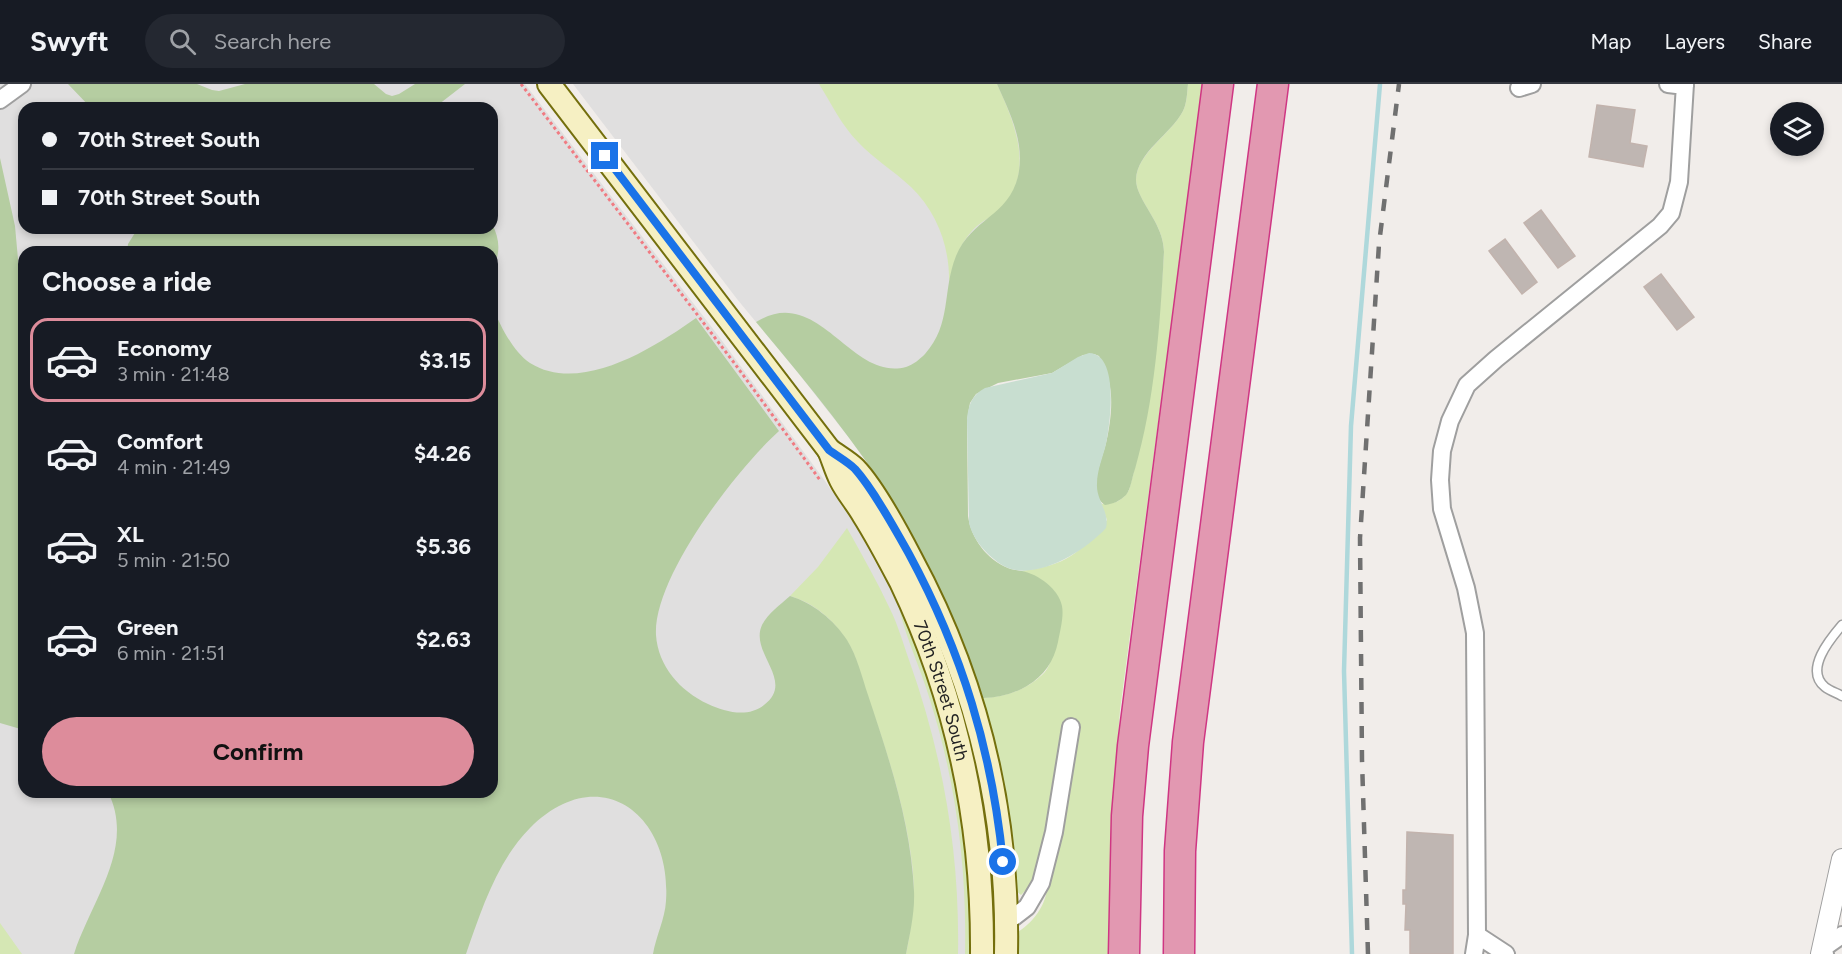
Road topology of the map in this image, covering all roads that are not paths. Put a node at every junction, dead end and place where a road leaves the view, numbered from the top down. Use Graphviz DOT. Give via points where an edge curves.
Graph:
graph roads {
  1 [pos="22,84"];
  2 [pos="549,84"];
  3 [pos="1218,84"];
  4 [pos="1273,84"];
  5 [pos="1668,84"];
  6 [pos="1685,85"];
  7 [pos="0,100"];
  8 [pos="829,450"];
  9 [pos="1842,625"];
  10 [pos="1842,696"];
  11 [pos="1071,727"];
  12 [pos="1842,859"];
  13 [pos="1007,918"];
  14 [pos="1477,935"];
  15 [pos="1842,935"];
  16 [pos="1822,952"];
  17 [pos="982,954"];
  18 [pos="1006,954"];
  19 [pos="1124,954"];
  20 [pos="1179,954"];
  21 [pos="1474,954"];
  22 [pos="1506,954"];
  1 -- 7 [label="street"];
  2 -- 8 [label="main road, 70th Street South"];
  3 -- 19 [label="highway" via="1133,746"];
  4 -- 20 [label="highway" via="1188,742 1180,850"];
  5 -- 6 [label="street"];
  6 -- 14 [label="street" via="1679,182 1671,213 1467,385 1450,421 1442,451 1442,509 1475,633"];
  8 -- 13 [label="main road, 70th Street South" via="854,468 893,526 932,599 961,668 990,771"];
  8 -- 17 [label="main road, 70th Street South" via="840,479 878,538 911,603 950,708 972,809 980,879"];
  9 -- 10 [label="lane" via="1820,656 1818,669 1824,687"];
  11 -- 13 [label="street" via="1054,832 1041,883 1027,907"];
  12 -- 16 [label="street"];
  13 -- 18 [label="main road, 70th Street South"];
  14 -- 21 [label="street"];
  14 -- 22 [label="street"];
  15 -- 16 [label="street"];
}
